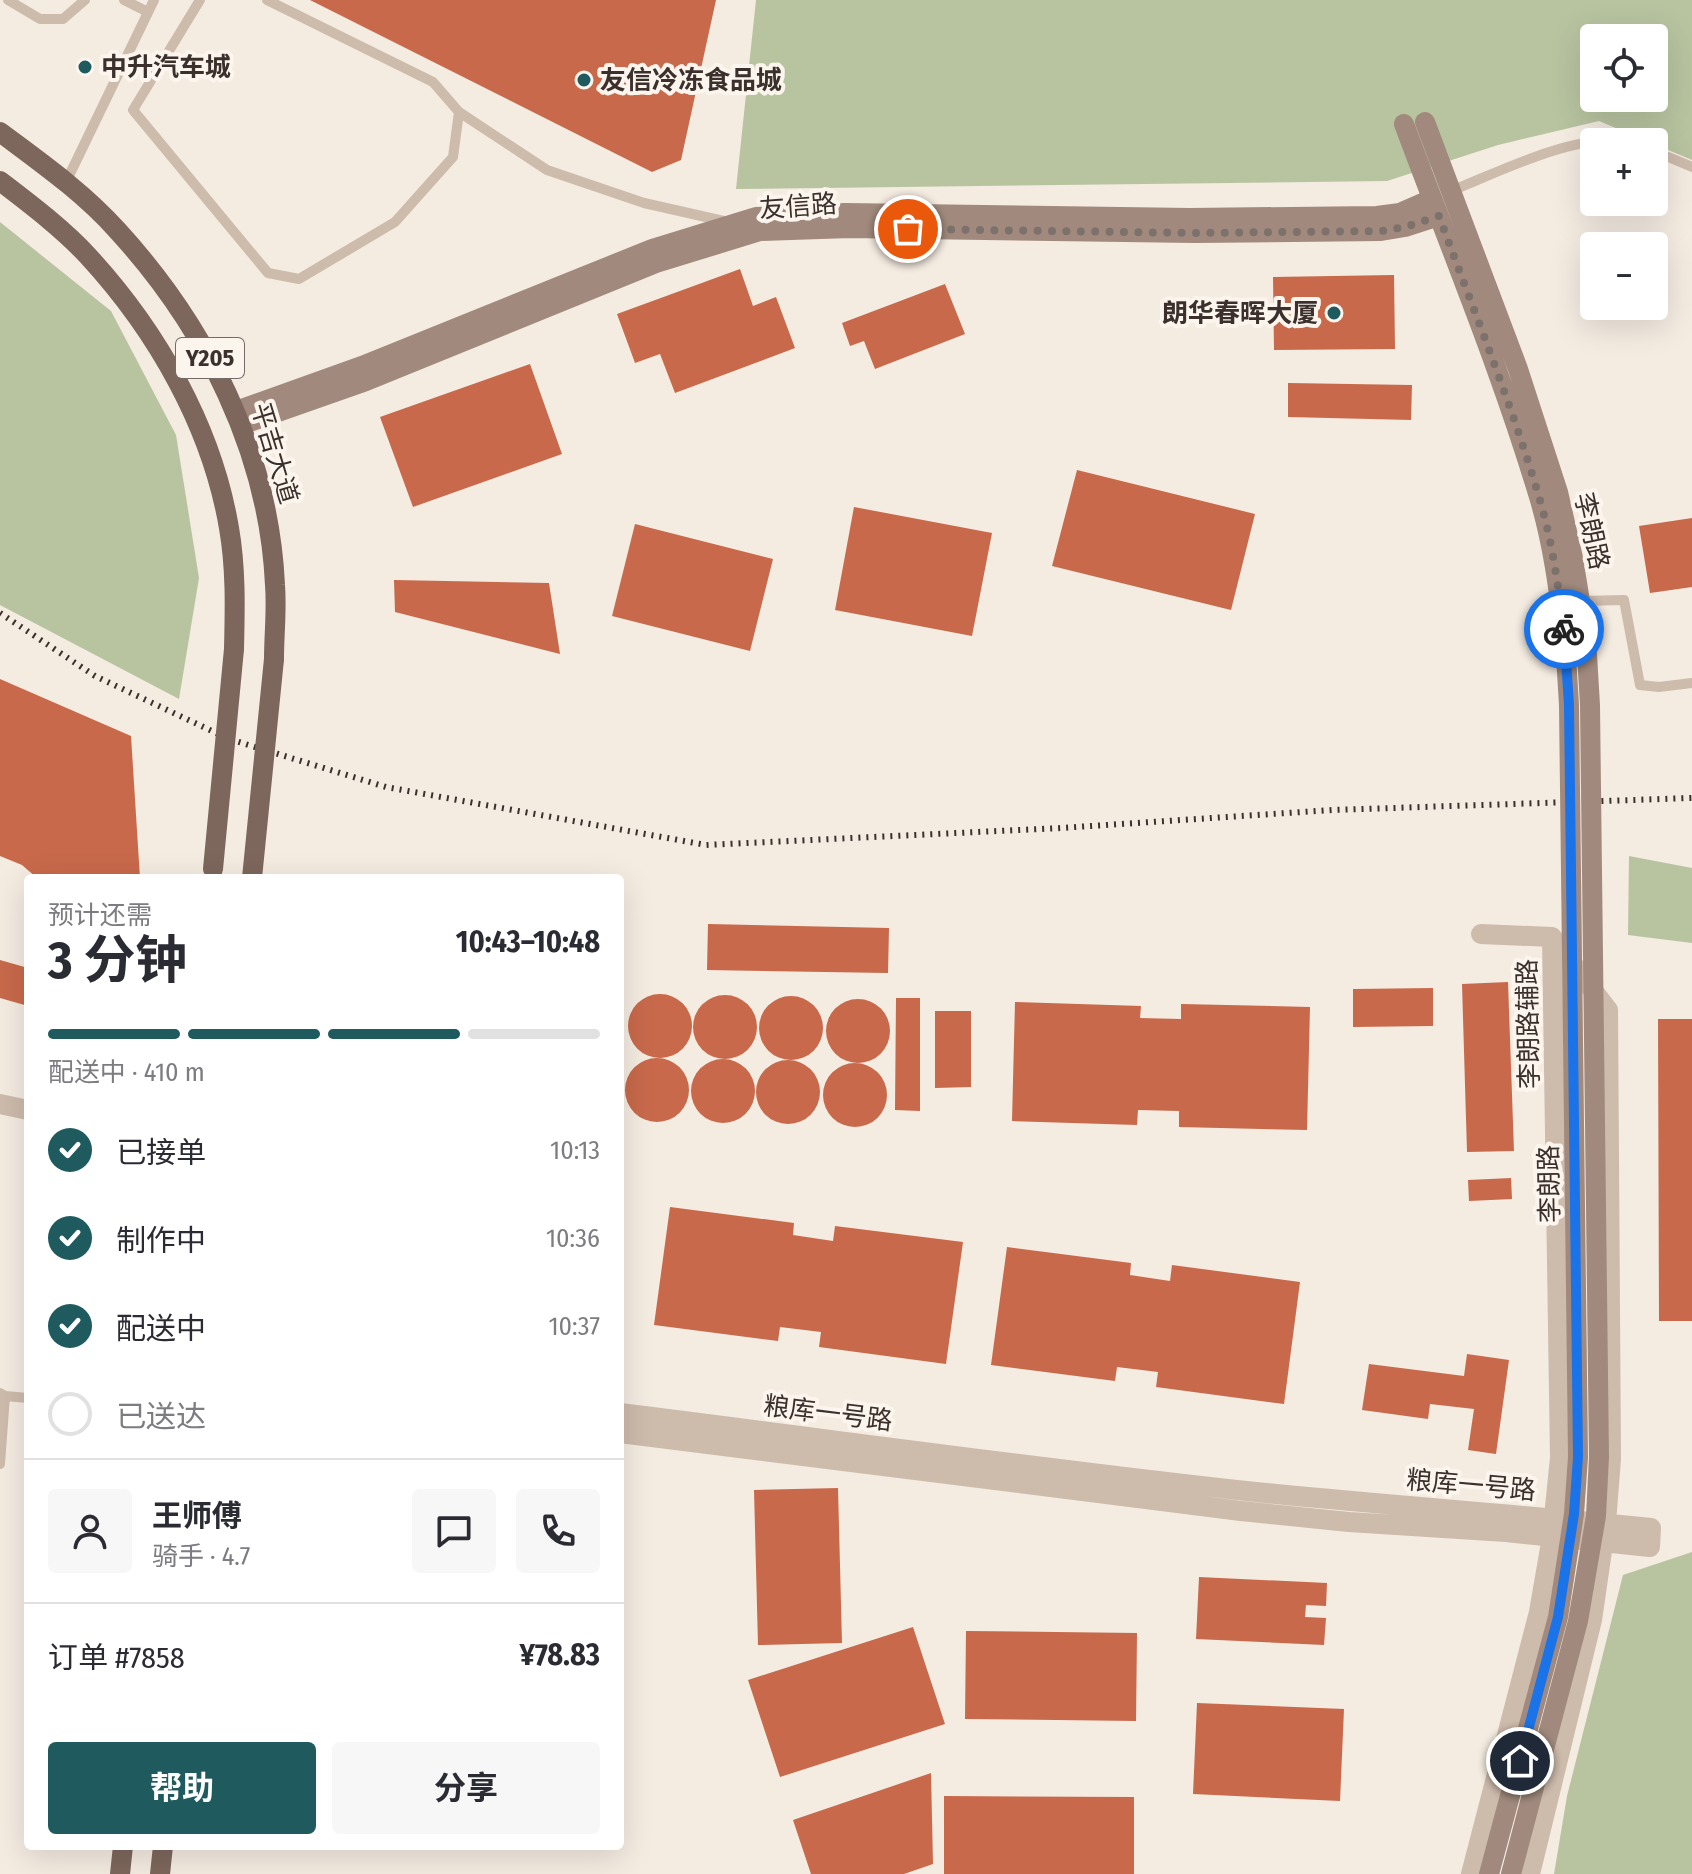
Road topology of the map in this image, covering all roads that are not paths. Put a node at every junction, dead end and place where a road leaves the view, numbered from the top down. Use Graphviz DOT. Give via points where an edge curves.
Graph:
graph roads {
  1 [pos="8,0"];
  2 [pos="85,0"];
  3 [pos="124,0"];
  4 [pos="154,0"];
  5 [pos="200,0"];
  6 [pos="267,0"];
  7 [pos="148,12"];
  8 [pos="459,112"];
  9 [pos="1415,123"];
  10 [pos="0,132"];
  11 [pos="1580,145"];
  12 [pos="1668,157"];
  13 [pos="1692,167"];
  14 [pos="0,181"];
  15 [pos="66,182"];
  16 [pos="1441,202"];
  17 [pos="734,223"];
  18 [pos="238,418"];
  19 [pos="1580,601"];
  20 [pos="1576,639"];
  21 [pos="1692,683"];
  22 [pos="213,874"];
  23 [pos="252,874"];
  24 [pos="1481,934"];
  25 [pos="1552,937"];
  26 [pos="0,1104"];
  27 [pos="24,1109"];
  28 [pos="3,1394"];
  29 [pos="24,1397"];
  30 [pos="624,1413"];
  31 [pos="624,1434"];
  32 [pos="0,1464"];
  33 [pos="1553,1527"];
  34 [pos="1605,1532"];
  35 [pos="123,1850"];
  36 [pos="163,1850"];
  37 [pos="120,1874"];
  38 [pos="160,1874"];
  39 [pos="1471,1874"];
  40 [pos="1489,1874"];
  41 [pos="1511,1874"];
  42 [pos="1530,1874"];
  1 -- 2 [label="lane" via="40,19 63,19"];
  3 -- 7 [label="lane"];
  4 -- 7 [label="lane"];
  5 -- 8 [label="lane" via="133,110 268,273 299,279 395,222 453,157"];
  6 -- 8 [label="lane" via="433,82"];
  7 -- 15 [label="lane"];
  8 -- 17 [label="lane" via="547,170 644,203"];
  9 -- 16 [label="street, 李朗路"];
  10 -- 15 [label="main road, 平吉大道 / Y205"];
  11 -- 16 [label="lane" via="1559,149"];
  12 -- 13 [label="lane"];
  14 -- 22 [label="main road, Y205, bridge" via="87,256 130,308 195,413 215,471 229,526 236,588"];
  15 -- 18 [label="main road, 平吉大道 / Y205" via="117,229 162,285 202,344"];
  16 -- 17 [label="street, 友信路" via="1377,216 845,213 756,217"];
  16 -- 18 [label="street, 友信路" via="1405,227 1381,231 760,231 656,263 366,381"];
  16 -- 19 [label="street, 李朗路" via="1518,369 1558,492"];
  16 -- 20 [label="street, 李朗路" via="1539,498"];
  17 -- 18 [label="street, 友信路" via="652,249"];
  18 -- 23 [label="main road, 平吉大道 / Y205, bridge" via="268,519 275,586 274,659"];
  19 -- 20 [label="street, 李朗路"];
  19 -- 21 [label="lane" via="1624,600 1640,685"];
  20 -- 40 [label="street, 李朗路, bridge" via="1569,705 1578,1457 1574,1514 1558,1617"];
  20 -- 41 [label="street, 李朗路, bridge" via="1590,705 1596,1516 1566,1666"];
  24 -- 25 [label="street"];
  25 -- 33 [label="street, 李朗路辅路" via="1560,1458"];
  25 -- 34 [label="street, 李朗路辅路" via="1608,1010 1611,1459"];
  26 -- 27 [label="street"];
  28 -- 29 [label="lane"];
  28 -- 32 [label="lane"];
  30 -- 33 [label="street, 粮库一号路"];
  31 -- 33 [label="street, 粮库一号路" via="1349,1522"];
  33 -- 34 [label="street, 粮库一号路"];
  33 -- 39 [label="street, 李朗路辅路" via="1539,1612"];
  34 -- 42 [label="street, 李朗路辅路" via="1578,1684"];
  35 -- 37 [label="main road"];
  36 -- 38 [label="main road"];
}
